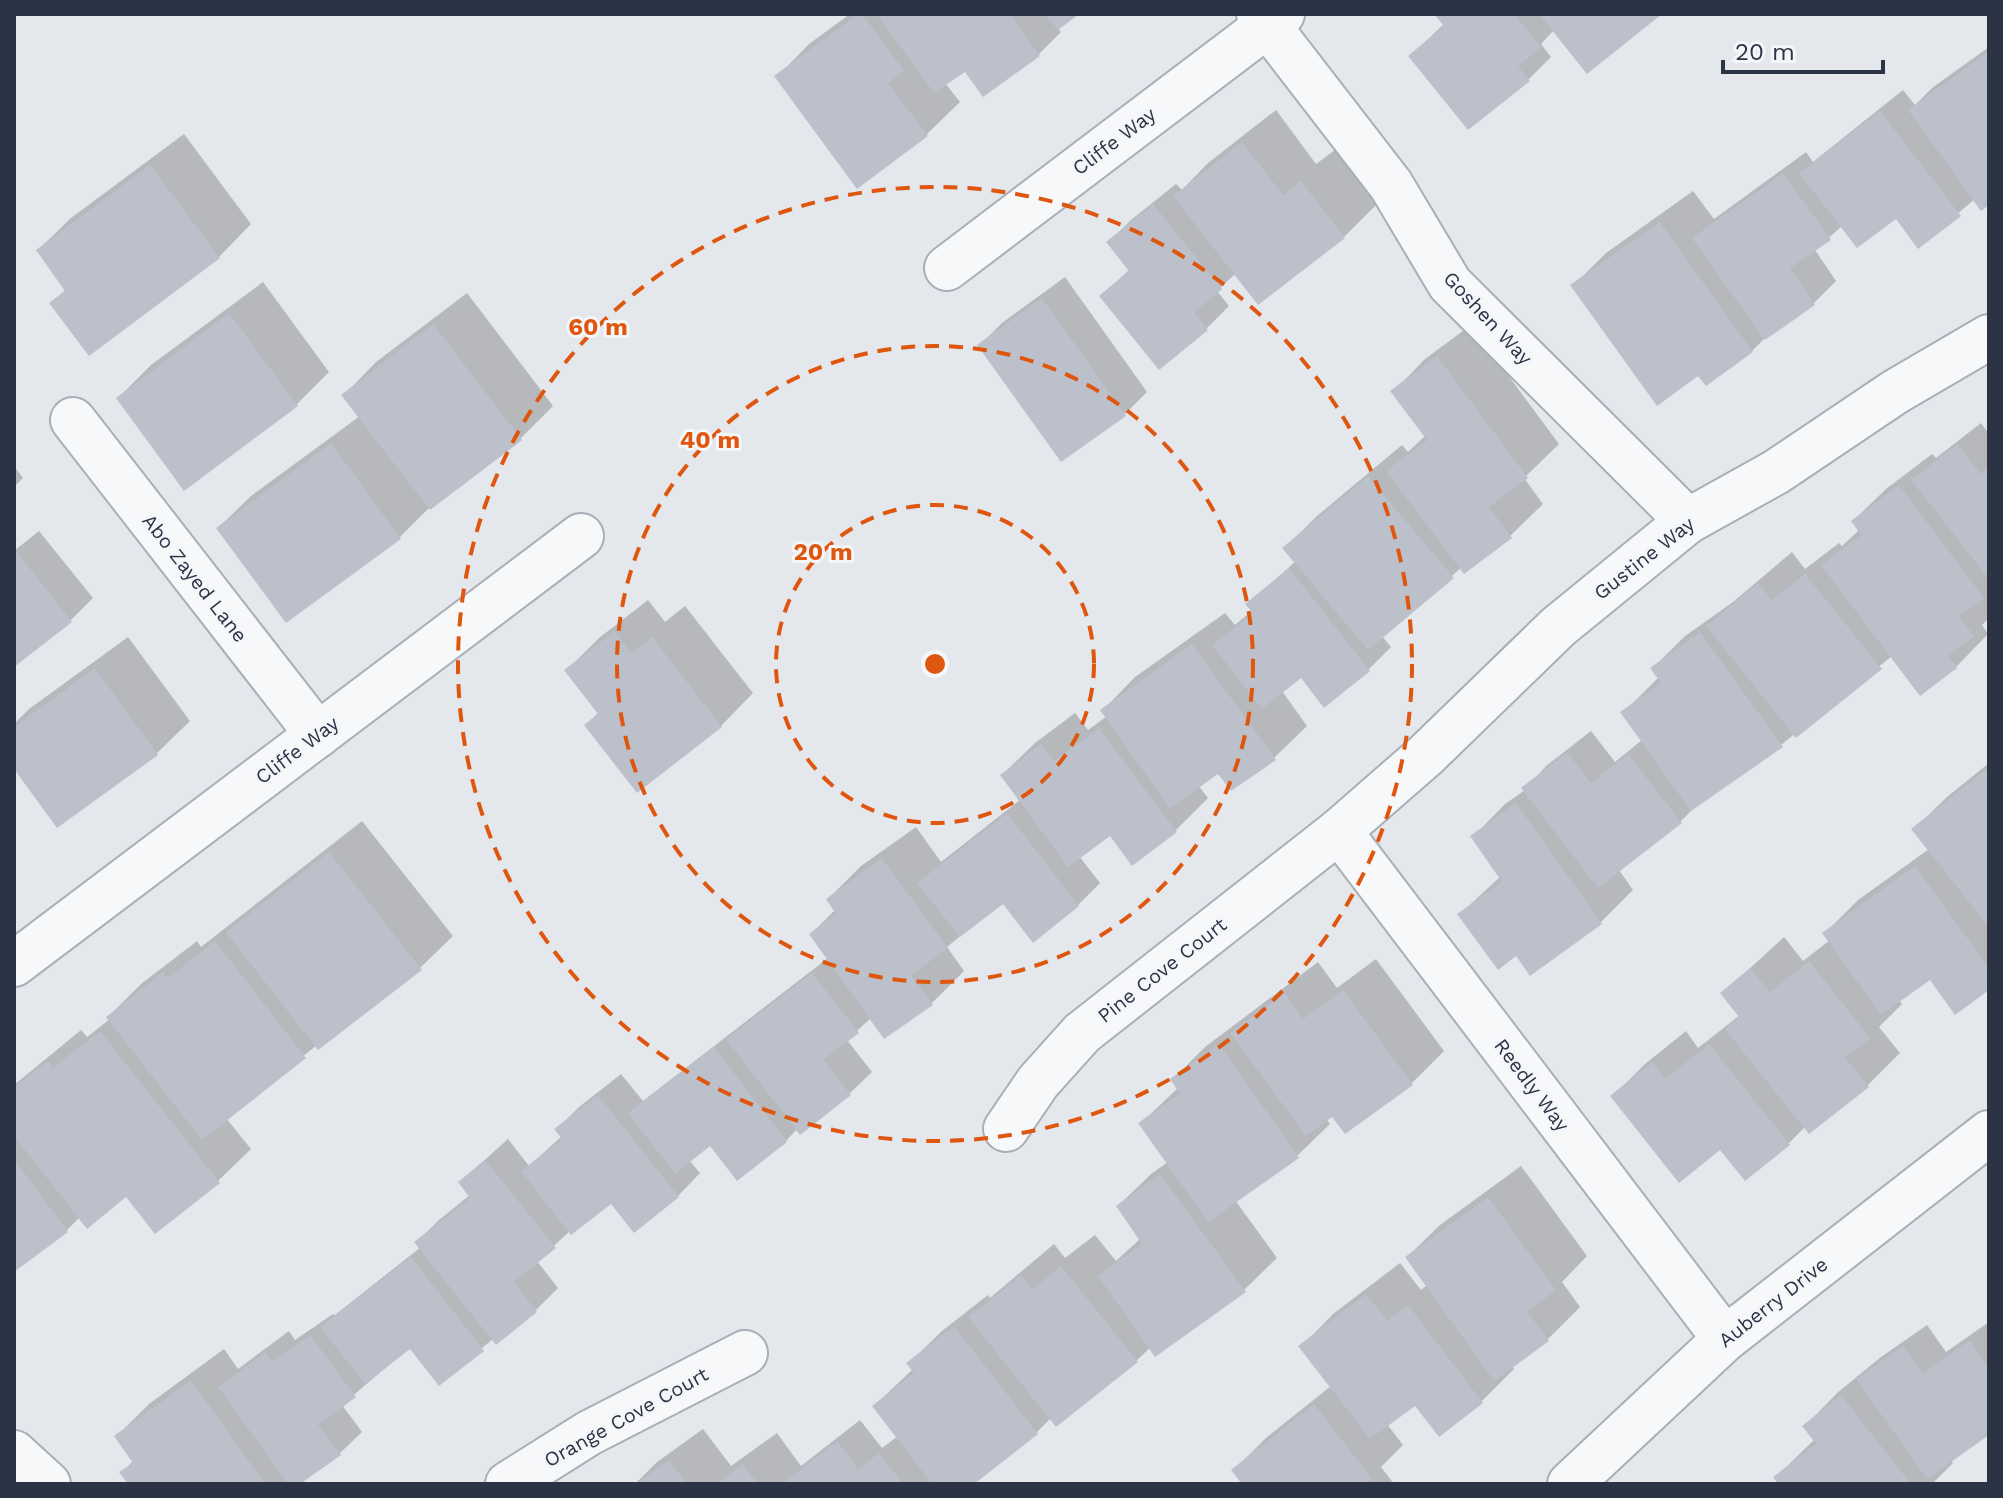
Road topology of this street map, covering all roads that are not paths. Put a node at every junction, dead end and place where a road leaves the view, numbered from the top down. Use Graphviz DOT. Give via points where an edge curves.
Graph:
graph roads {
  1 [pos="1269,18"];
  2 [pos="947,268"];
  3 [pos="1989,337"];
  4 [pos="73,420"];
  5 [pos="1688,521"];
  6 [pos="581,536"];
  7 [pos="318,735"];
  8 [pos="1339,831"];
  9 [pos="18,953"];
  10 [pos="1006,1129"];
  11 [pos="1989,1133"];
  12 [pos="1725,1339"];
  13 [pos="745,1353"];
  14 [pos="14,1453"];
  15 [pos="48,1484"];
  16 [pos="508,1484"];
  17 [pos="1570,1484"];
  1 -- 2 [label="street, Cliffe Way"];
  1 -- 5 [label="street, Goshen Way" via="1391,185 1450,284"];
  3 -- 5 [label="street, Gustine Way" via="1776,472"];
  4 -- 7 [label="street, Abo Zayed Lane"];
  5 -- 8 [label="street, Gustine Way" via="1558,627"];
  6 -- 7 [label="street, Cliffe Way"];
  7 -- 9 [label="street, Cliffe Way"];
  8 -- 10 [label="street, Pine Cove Court" via="1082,1033 1038,1082"];
  8 -- 12 [label="street, Reedly Way"];
  11 -- 12 [label="street, Auberry Drive"];
  12 -- 17 [label="street, Auberry Drive"];
  13 -- 16 [label="street, Orange Cove Court" via="589,1433"];
  14 -- 15 [label="street"];
}
